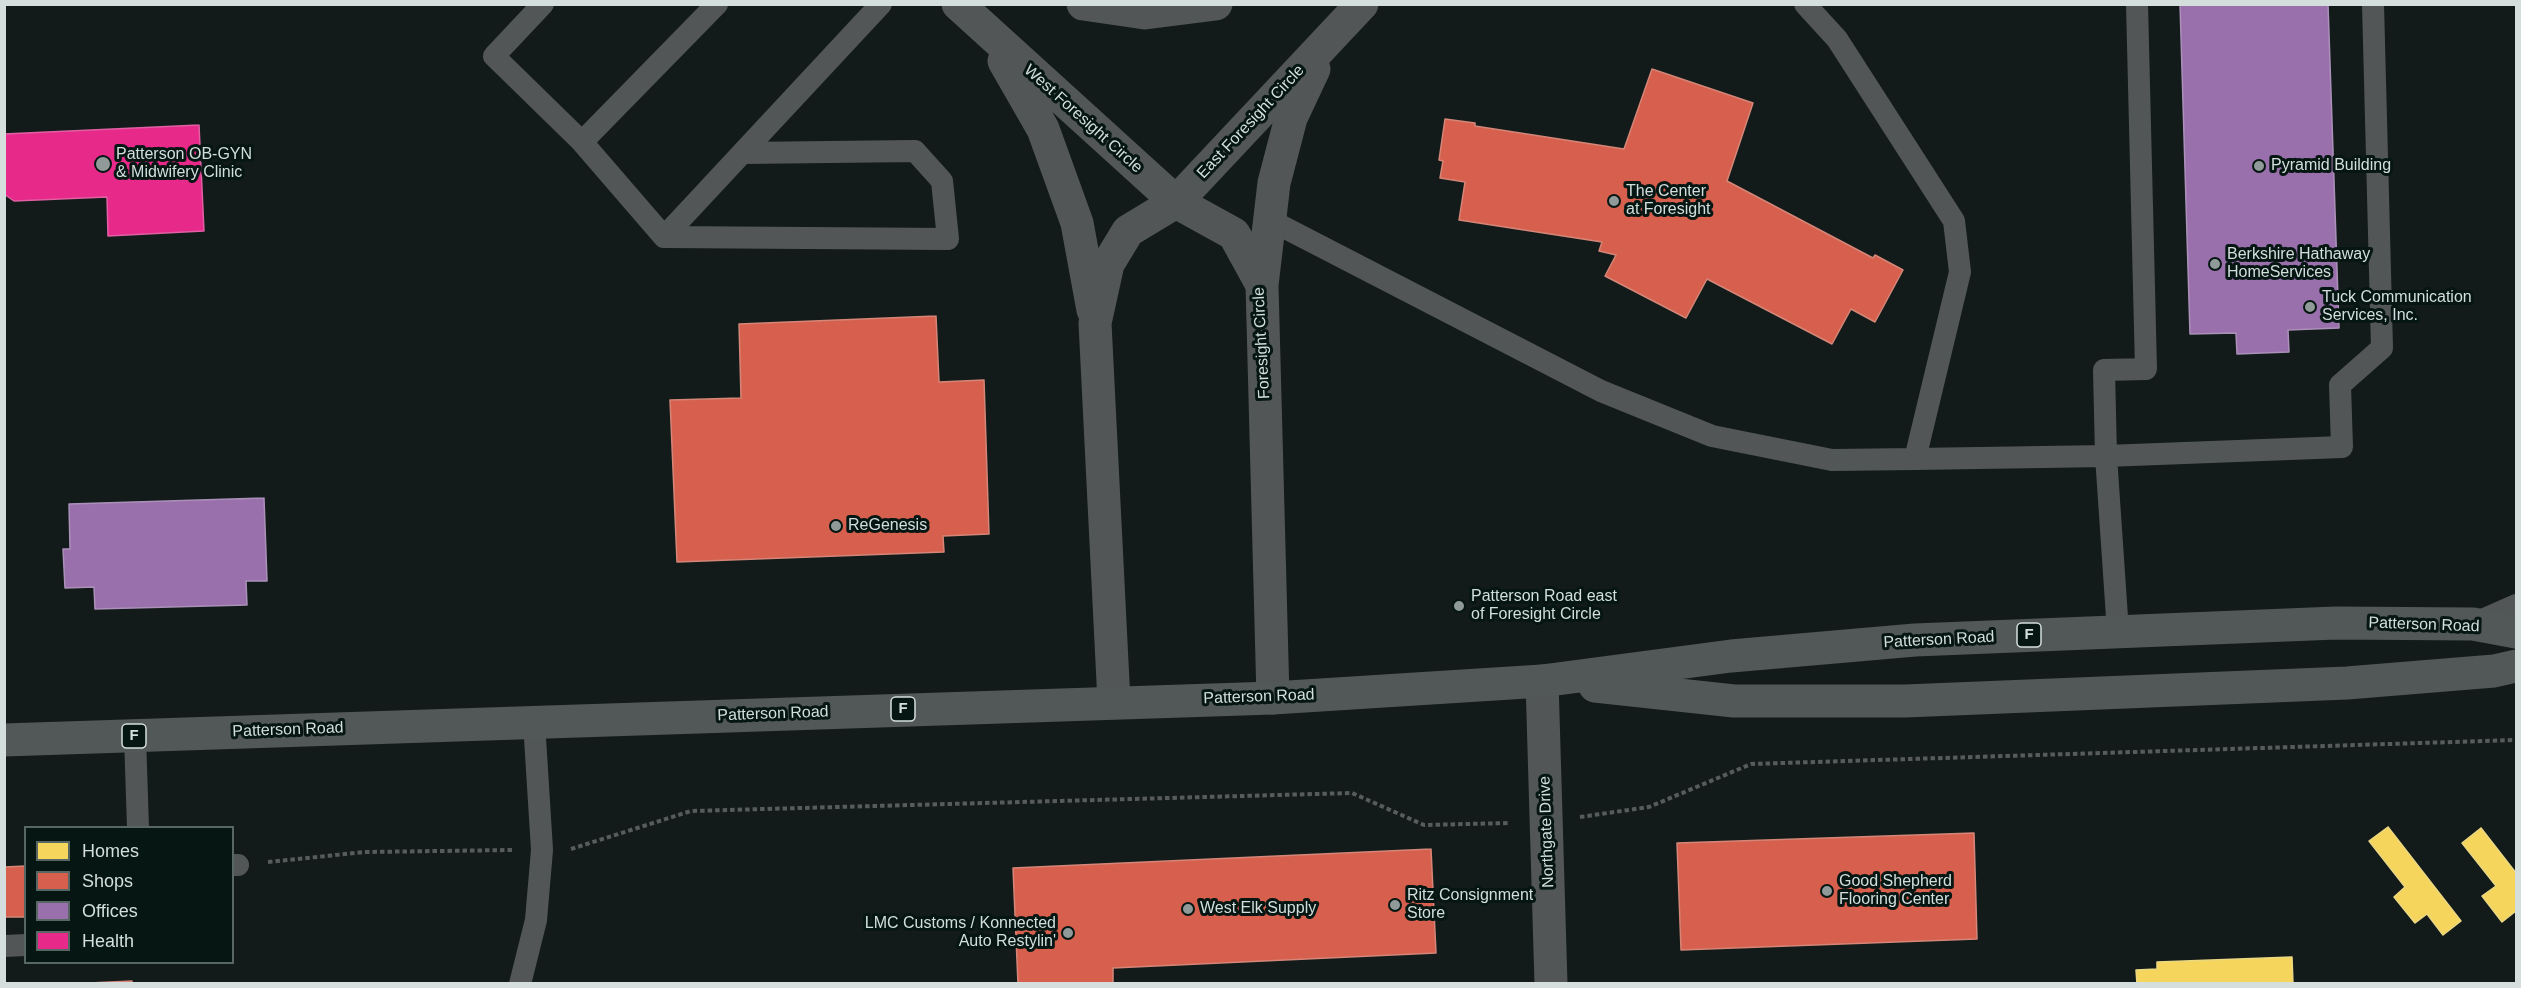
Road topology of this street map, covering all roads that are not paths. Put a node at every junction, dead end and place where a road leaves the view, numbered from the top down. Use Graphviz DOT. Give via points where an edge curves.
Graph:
graph roads {
  1 [pos="543,4"];
  2 [pos="717,4"];
  3 [pos="881,4"];
  4 [pos="958,4"];
  5 [pos="1083,4"];
  6 [pos="1216,4"];
  7 [pos="1362,4"];
  8 [pos="1805,4"];
  9 [pos="2137,4"];
  10 [pos="2373,4"];
  11 [pos="990,36"];
  12 [pos="1326,43"];
  13 [pos="582,142"];
  14 [pos="743,153"];
  15 [pos="1176,202"];
  16 [pos="1268,219"];
  17 [pos="664,237"];
  18 [pos="1262,285"];
  19 [pos="1095,323"];
  20 [pos="2106,456"];
  21 [pos="1915,459"];
  22 [pos="2517,605"];
  23 [pos="2473,624"];
  24 [pos="2118,632"];
  25 [pos="2517,632"];
  26 [pos="2517,666"];
  27 [pos="1542,681"];
  28 [pos="1273,698"];
  29 [pos="1114,702"];
  30 [pos="534,722"];
  31 [pos="135,736"];
  32 [pos="4,740"];
  33 [pos="138,826"];
  34 [pos="24,945"];
  35 [pos="4,946"];
  36 [pos="520,984"];
  37 [pos="1551,984"];
  1 -- 13 [label="lane" via="494,56"];
  2 -- 13 [label="lane"];
  3 -- 14 [label="lane"];
  4 -- 11 [label="street, West Foresight Circle"];
  5 -- 6 [label="street" via="1145,13"];
  7 -- 12 [label="street, East Foresight Circle"];
  8 -- 21 [label="lane" via="1838,39 1954,220 1960,272"];
  9 -- 20 [label="lane" via="2146,369 2104,370"];
  10 -- 20 [label="lane" via="2382,348 2340,385 2342,447"];
  11 -- 15 [label="street, West Foresight Circle"];
  11 -- 19 [label="street, West Foresight Circle" via="1043,129 1077,223"];
  12 -- 15 [label="street, East Foresight Circle"];
  12 -- 16 [label="street, East Foresight Circle" via="1291,118"];
  13 -- 17 [label="lane"];
  14 -- 17 [label="lane"];
  14 -- 17 [label="lane" via="915,151 942,181 948,239"];
  15 -- 18 [label="street, Foresight Circle" via="1234,234"];
  15 -- 19 [label="street" via="1128,231 1108,264"];
  16 -- 18 [label="street, East Foresight Circle"];
  16 -- 21 [label="lane" via="1601,391 1712,436 1832,460"];
  18 -- 28 [label="street, Foresight Circle"];
  19 -- 29 [label="street"];
  20 -- 21 [label="lane"];
  20 -- 24 [label="lane"];
  22 -- 23 [label="lane"];
  23 -- 24 [label="main road, Patterson Road / F" via="2336,623"];
  23 -- 25 [label="main road, Patterson Road / F"];
  24 -- 27 [label="main road, Patterson Road / F" via="1915,640 1731,656"];
  26 -- 27 [label="main road, Patterson Road / F" via="2347,683 1905,701 1734,701"];
  27 -- 28 [label="main road, Patterson Road / F"];
  27 -- 37 [label="street, Northgate Drive"];
  28 -- 29 [label="main road, Patterson Road / F"];
  29 -- 30 [label="main road, Patterson Road / F"];
  30 -- 31 [label="main road, Patterson Road / F"];
  30 -- 36 [label="lane" via="542,850 536,920"];
  31 -- 32 [label="main road, Patterson Road / F"];
  31 -- 33 [label="lane"];
  34 -- 35 [label="lane"];
}
